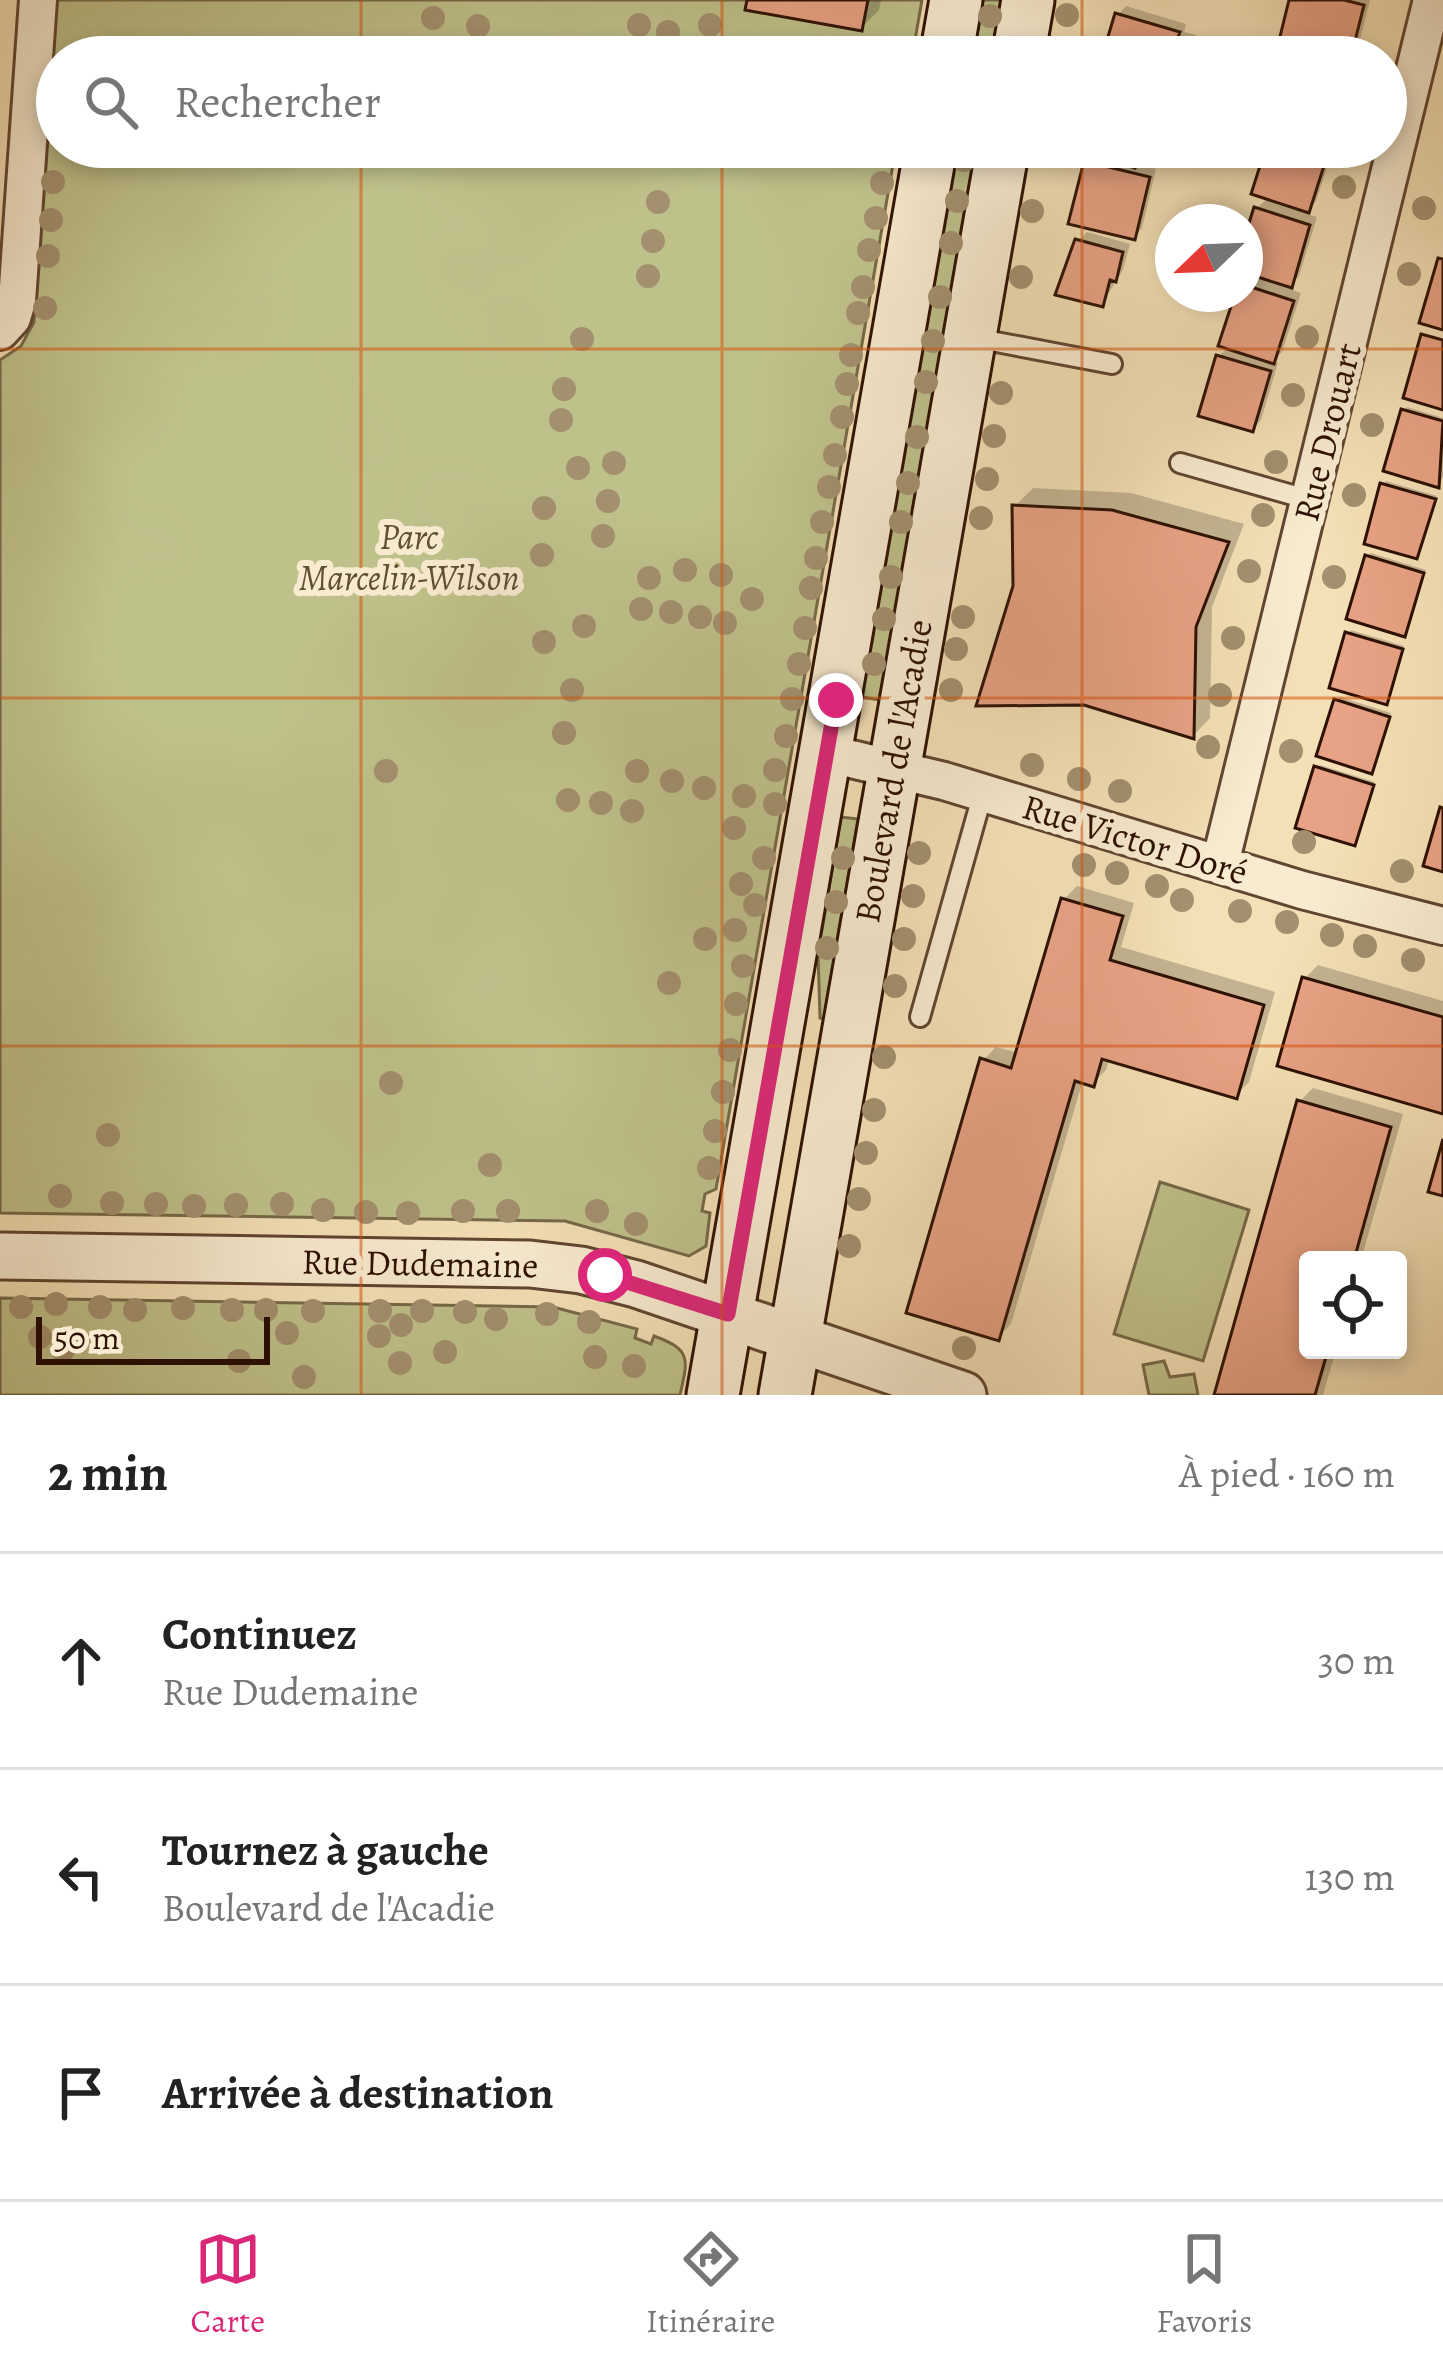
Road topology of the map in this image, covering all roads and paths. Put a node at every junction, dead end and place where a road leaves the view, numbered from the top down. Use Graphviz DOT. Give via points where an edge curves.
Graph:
graph roads {
  1 [pos="956,0"];
  2 [pos="1028,0"];
  3 [pos="1432,0"];
  4 [pos="24,22"];
  5 [pos="950,36"];
  6 [pos="1022,36"];
  7 [pos="1407,102"];
  8 [pos="927,168"];
  9 [pos="999,168"];
  10 [pos="1391,168"];
  11 [pos="0,331"];
  12 [pos="971,337"];
  13 [pos="1112,364"];
  14 [pos="1180,463"];
  15 [pos="1310,500"];
  16 [pos="826,753"];
  17 [pos="892,768"];
  18 [pos="983,793"];
  19 [pos="1220,864"];
  20 [pos="1443,926"];
  21 [pos="920,1018"];
  22 [pos="0,1256"];
  23 [pos="728,1314"];
  24 [pos="796,1338"];
  25 [pos="713,1395"];
  26 [pos="785,1395"];
  27 [pos="963,1395"];
  1 -- 5 [label="main road"];
  2 -- 6 [label="main road"];
  3 -- 7 [label="street, Rue Drouart"];
  4 -- 11 [label="street" via="17,302"];
  8 -- 16 [label="main road, Boulevard de l'Acadie"];
  9 -- 12 [label="main road, Boulevard de l'Acadie"];
  10 -- 15 [label="street, Rue Drouart"];
  12 -- 13 [label="lane"];
  12 -- 17 [label="main road, Boulevard de l'Acadie"];
  14 -- 15 [label="lane"];
  15 -- 19 [label="street, Rue Drouart"];
  16 -- 17 [label="street, Rue Victor Doré"];
  16 -- 23 [label="main road, Boulevard de l'Acadie"];
  17 -- 18 [label="street, Rue Victor Doré"];
  17 -- 24 [label="main road, Boulevard de l'Acadie"];
  18 -- 19 [label="street, Rue Victor Doré"];
  18 -- 21 [label="lane"];
  19 -- 20 [label="street, Rue Victor Doré"];
  22 -- 23 [label="street, Rue Dudemaine" via="541,1264"];
  23 -- 24 [label="street, Rue Dudemaine"];
  23 -- 25 [label="main road, Boulevard de l'Acadie"];
  24 -- 26 [label="main road, Boulevard de l'Acadie"];
  24 -- 27 [label="street, Rue Dudemaine"];
}
